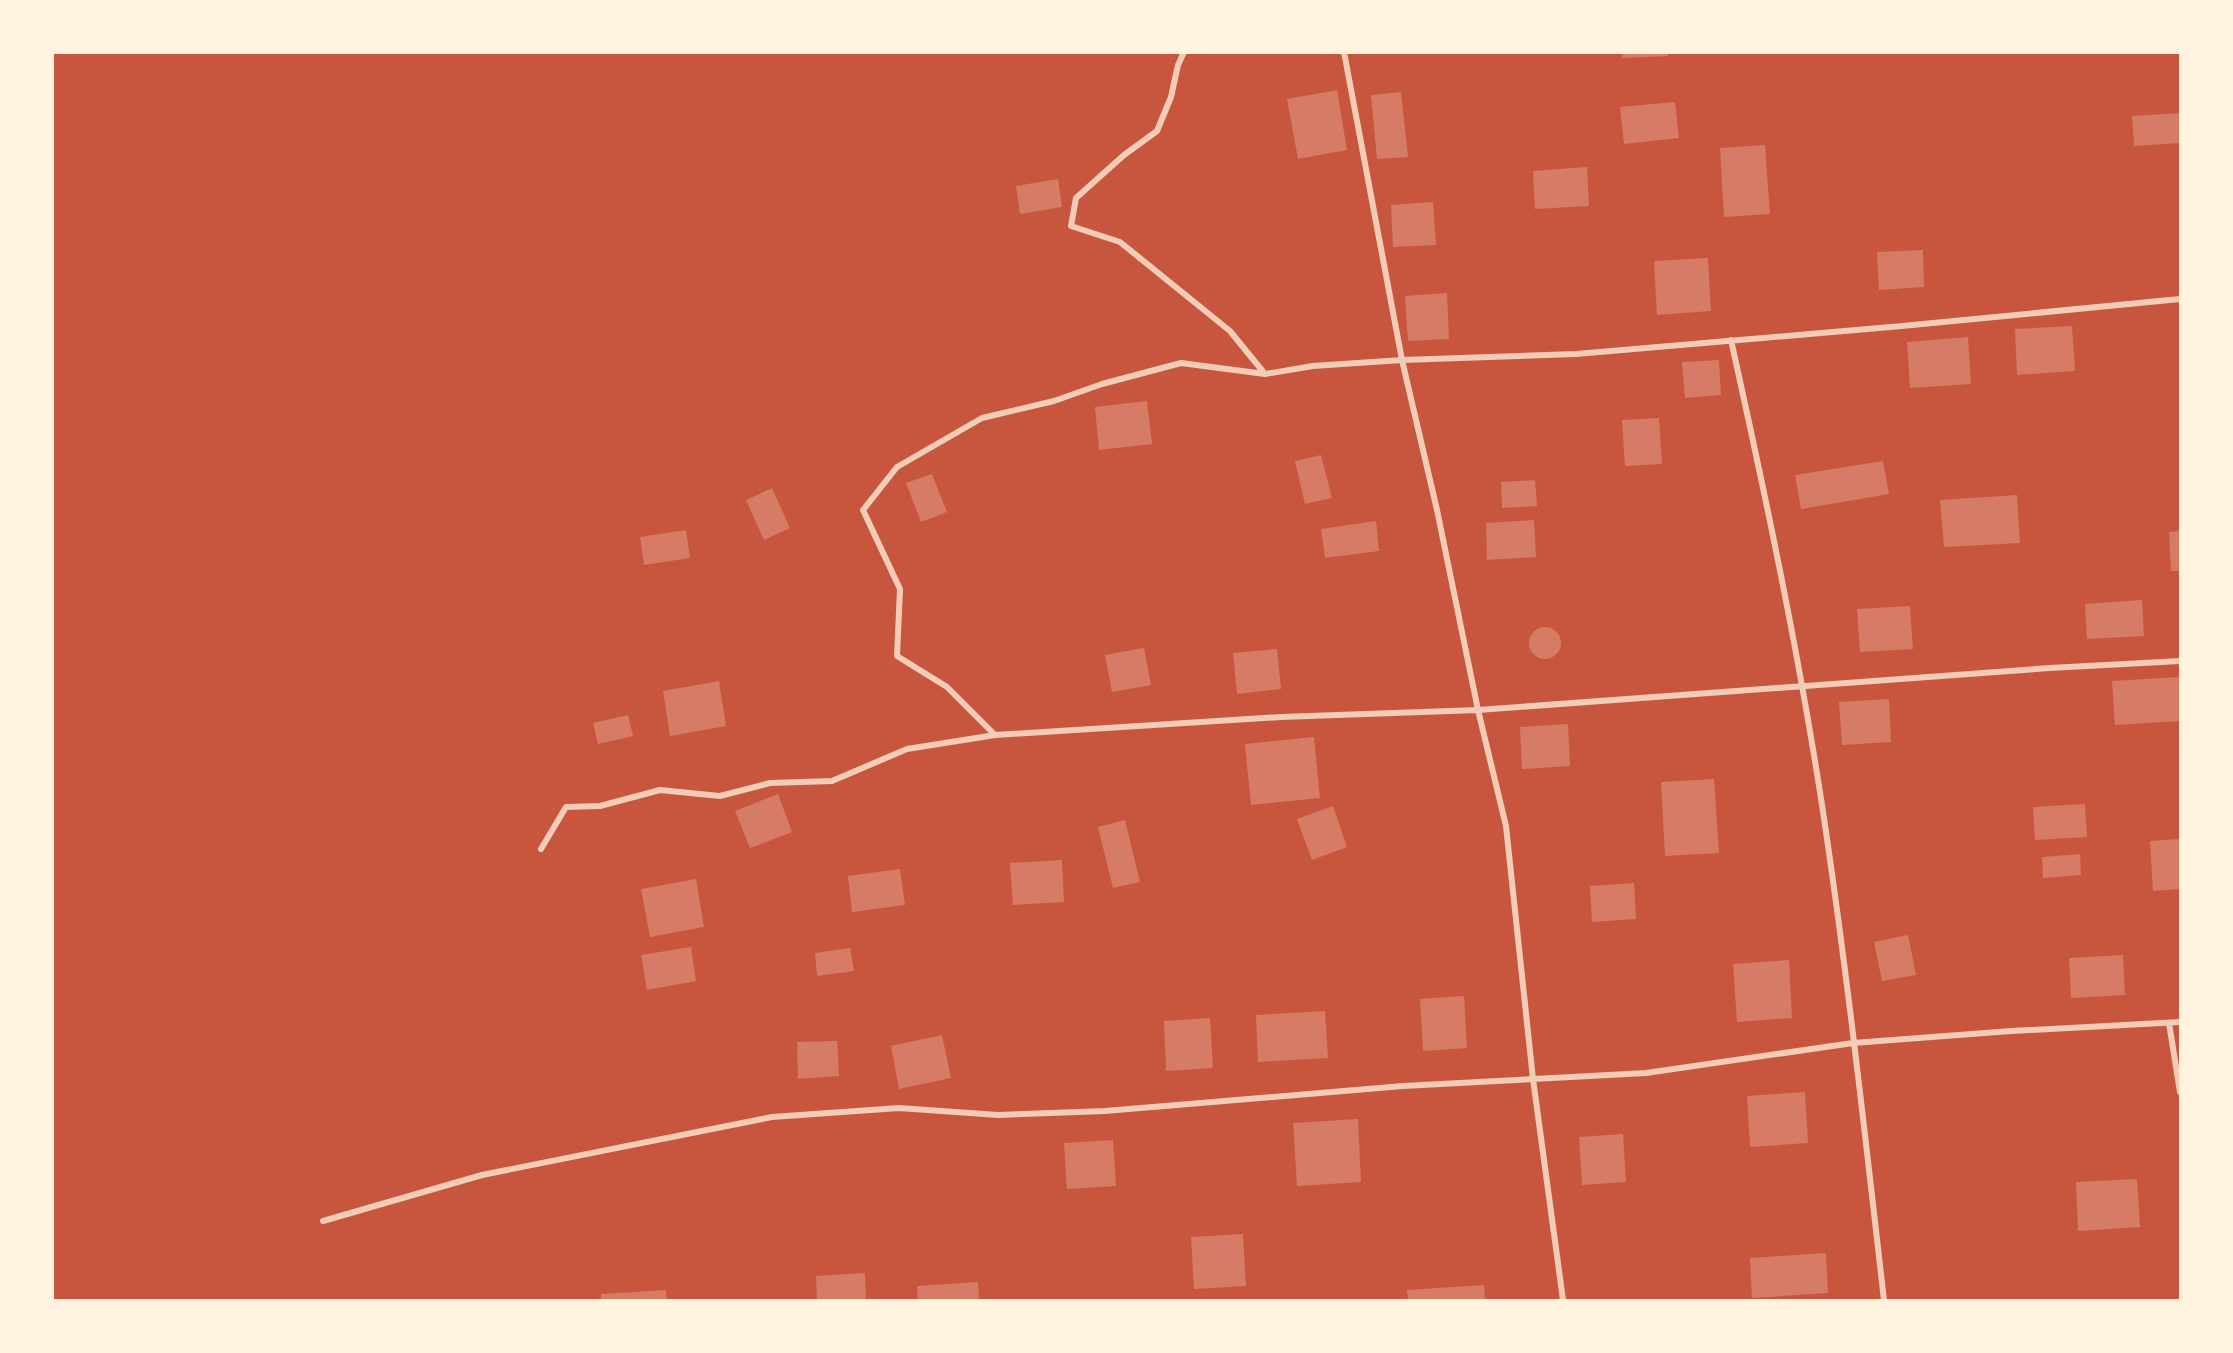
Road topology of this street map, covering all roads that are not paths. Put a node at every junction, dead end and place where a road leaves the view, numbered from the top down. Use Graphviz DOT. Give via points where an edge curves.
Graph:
graph roads {
  1 [pos="1184,52"];
  2 [pos="1344,52"];
  3 [pos="2181,299"];
  4 [pos="1731,340"];
  5 [pos="1402,360"];
  6 [pos="1265,374"];
  7 [pos="2181,661"];
  8 [pos="1801,687"];
  9 [pos="1478,710"];
  10 [pos="995,735"];
  11 [pos="541,849"];
  12 [pos="2181,1022"];
  13 [pos="2169,1023"];
  14 [pos="1853,1043"];
  15 [pos="1533,1079"];
  16 [pos="2181,1092"];
  17 [pos="323,1221"];
  18 [pos="1563,1300"];
  19 [pos="1884,1300"];
  1 -- 6 [label="street" via="1157,131 1076,198 1071,226 1120,242 1230,331"];
  2 -- 5 [label="street"];
  3 -- 4 [label="street"];
  4 -- 5 [label="street" via="1576,354"];
  4 -- 8 [label="street" via="1773,528"];
  5 -- 6 [label="street" via="1312,366"];
  5 -- 9 [label="street"];
  6 -- 10 [label="street" via="1181,363 982,418 897,467 863,510 900,589 897,656 947,687"];
  7 -- 8 [label="street"];
  8 -- 9 [label="street"];
  8 -- 14 [label="street" via="1822,805"];
  9 -- 10 [label="street" via="1281,717"];
  9 -- 15 [label="street" via="1506,826"];
  10 -- 11 [label="street" via="907,749 832,781 770,783 720,796 660,790 600,806 566,807"];
  12 -- 13 [label="street"];
  13 -- 14 [label="street"];
  13 -- 16 [label="street"];
  14 -- 15 [label="street" via="1646,1072"];
  14 -- 19 [label="street"];
  15 -- 17 [label="street" via="1105,1111 998,1114 899,1108 772,1117 482,1175"];
  15 -- 18 [label="street"];
}
